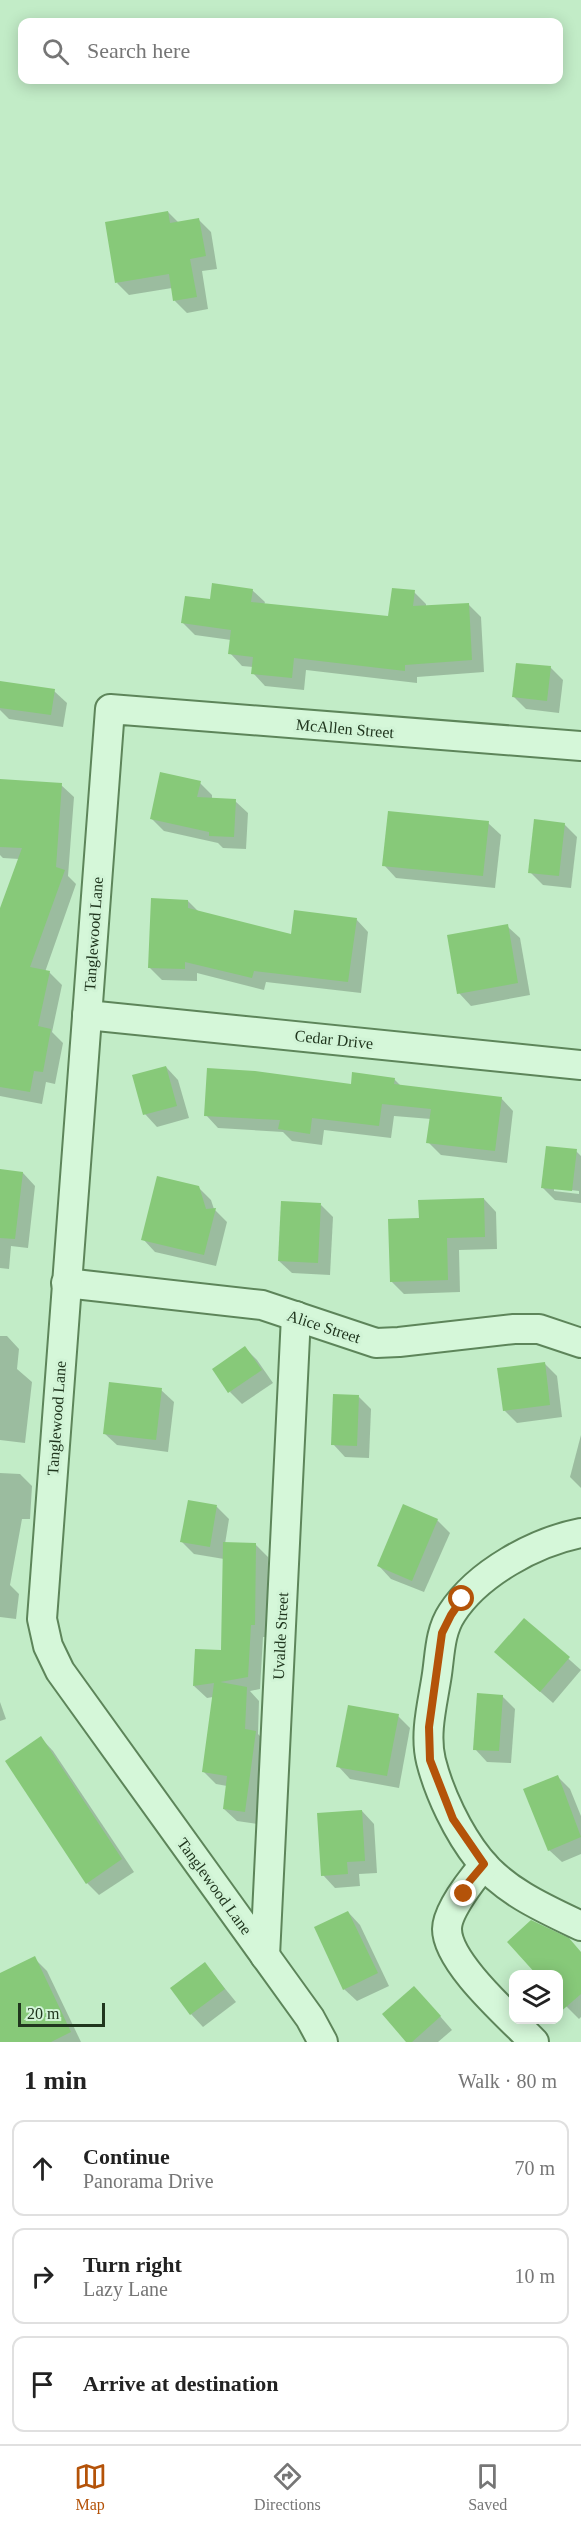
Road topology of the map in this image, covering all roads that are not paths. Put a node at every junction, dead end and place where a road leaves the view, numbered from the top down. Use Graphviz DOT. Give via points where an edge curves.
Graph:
graph roads {
  1 [pos="110,709"];
  2 [pos="581,746"];
  3 [pos="87,1015"];
  4 [pos="581,1065"];
  5 [pos="66,1283"];
  6 [pos="296,1316"];
  7 [pos="581,1343"];
  8 [pos="581,1533"];
  9 [pos="484,1864"];
  10 [pos="581,1926"];
  11 [pos="265,1956"];
  12 [pos="323,2042"];
  13 [pos="534,2042"];
  1 -- 2 [label="street, McAllen Street"];
  1 -- 3 [label="street, Tanglewood Lane"];
  3 -- 4 [label="street, Cedar Drive"];
  3 -- 5 [label="street, Tanglewood Lane"];
  5 -- 6 [label="street, Alice Street" via="262,1305"];
  5 -- 11 [label="street, Tanglewood Lane" via="42,1591 42,1619 48,1646 60,1671"];
  6 -- 7 [label="street, Alice Street" via="376,1342 539,1329"];
  6 -- 11 [label="street, Uvalde Street"];
  8 -- 9 [label="street" via="555,1539 490,1572 462,1599 442,1633 429,1727 430,1760 453,1819"];
  9 -- 10 [label="street" via="539,1906"];
  9 -- 13 [label="street" via="450,1915 450,1943 464,1969"];
  11 -- 12 [label="street, Tanglewood Lane"];
}
